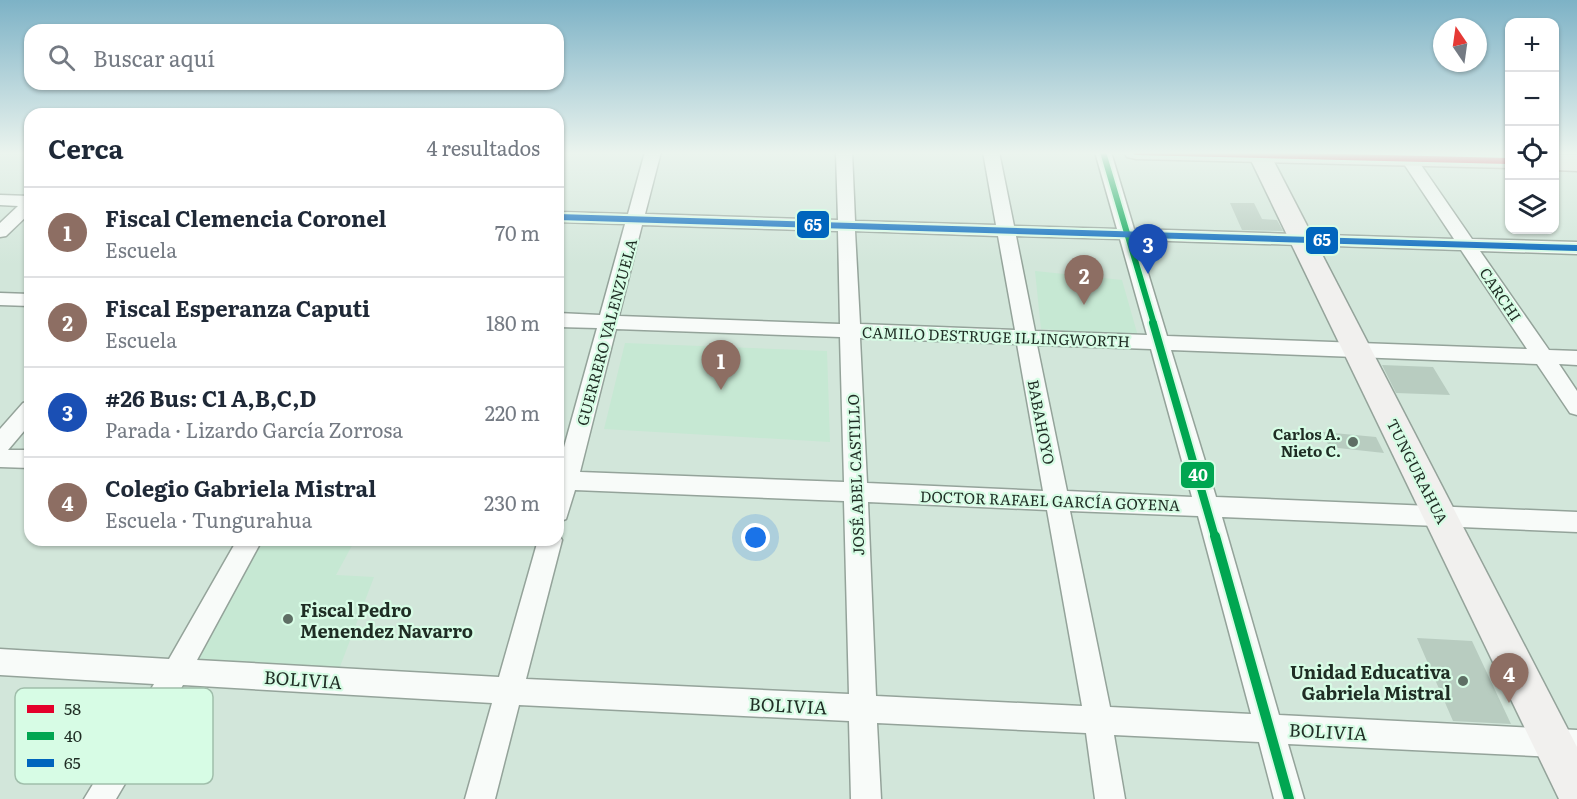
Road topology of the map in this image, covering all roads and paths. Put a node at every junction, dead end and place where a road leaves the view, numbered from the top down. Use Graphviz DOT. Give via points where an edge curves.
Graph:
graph roads {
  1 [pos="643,189"];
  2 [pos="845,189"];
  3 [pos="998,189"];
  4 [pos="1113,189"];
  5 [pos="1278,189"];
  6 [pos="1429,189"];
  7 [pos="0,200"];
  8 [pos="24,202"];
  9 [pos="24,208"];
  10 [pos="564,217"];
  11 [pos="635,219"];
  12 [pos="845,225"];
  13 [pos="1005,231"];
  14 [pos="0,232"];
  15 [pos="1125,234"];
  16 [pos="1302,240"];
  17 [pos="1467,245"];
  18 [pos="1577,248"];
  19 [pos="0,298"];
  20 [pos="24,300"];
  21 [pos="564,320"];
  22 [pos="610,322"];
  23 [pos="849,330"];
  24 [pos="1026,337"];
  25 [pos="1159,342"];
  26 [pos="1357,349"];
  27 [pos="1543,357"];
  28 [pos="1577,358"];
  29 [pos="1577,407"];
  30 [pos="24,416"];
  31 [pos="0,444"];
  32 [pos="0,458"];
  33 [pos="24,459"];
  34 [pos="564,473"];
  35 [pos="564,480"];
  36 [pos="855,493"];
  37 [pos="1057,501"];
  38 [pos="1207,507"];
  39 [pos="1440,516"];
  40 [pos="1577,522"];
  41 [pos="247,546"];
  42 [pos="548,546"];
  43 [pos="0,662"];
  44 [pos="177,671"];
  45 [pos="167,688"];
  46 [pos="510,691"];
  47 [pos="863,709"];
  48 [pos="1098,719"];
  49 [pos="1270,728"];
  50 [pos="1564,743"];
  51 [pos="108,784"];
  52 [pos="1577,791"];
  53 [pos="99,799"];
  54 [pos="480,799"];
  55 [pos="866,799"];
  56 [pos="1110,799"];
  57 [pos="1289,799"];
  1 -- 11 [label="street, GUERRERO VALENZUELA"];
  2 -- 12 [label="street, JOSÉ ABEL CASTILLO"];
  3 -- 13 [label="street, BABAHOYO"];
  4 -- 15 [label="street"];
  5 -- 16 [label="main road, TUNGURAHUA"];
  6 -- 17 [label="street, CARCHI"];
  7 -- 8 [label="street"];
  9 -- 14 [label="street"];
  10 -- 11 [label="street"];
  11 -- 12 [label="street"];
  11 -- 22 [label="street, GUERRERO VALENZUELA"];
  12 -- 13 [label="street"];
  12 -- 23 [label="street, JOSÉ ABEL CASTILLO"];
  13 -- 15 [label="street"];
  13 -- 24 [label="street, BABAHOYO"];
  15 -- 16 [label="street"];
  15 -- 25 [label="street"];
  16 -- 17 [label="street"];
  16 -- 26 [label="main road, TUNGURAHUA"];
  17 -- 18 [label="street"];
  17 -- 27 [label="street, CARCHI"];
  19 -- 20 [label="street"];
  21 -- 22 [label="street, CAMILO DESTRUGE ILLINGWORTH"];
  22 -- 23 [label="street, CAMILO DESTRUGE ILLINGWORTH"];
  22 -- 34 [label="street, GUERRERO VALENZUELA"];
  23 -- 24 [label="street, CAMILO DESTRUGE ILLINGWORTH"];
  23 -- 36 [label="street, JOSÉ ABEL CASTILLO"];
  24 -- 25 [label="street, CAMILO DESTRUGE ILLINGWORTH"];
  24 -- 37 [label="street, BABAHOYO"];
  25 -- 26 [label="street, CAMILO DESTRUGE ILLINGWORTH"];
  25 -- 38 [label="street"];
  26 -- 27 [label="street, CAMILO DESTRUGE ILLINGWORTH"];
  26 -- 39 [label="main road, TUNGURAHUA"];
  27 -- 28 [label="street, CAMILO DESTRUGE ILLINGWORTH"];
  27 -- 29 [label="street, CARCHI"];
  30 -- 31 [label="street"];
  32 -- 33 [label="street"];
  35 -- 36 [label="street, DOCTOR RAFAEL GARCÍA GOYENA"];
  36 -- 37 [label="street, DOCTOR RAFAEL GARCÍA GOYENA"];
  36 -- 47 [label="street, JOSÉ ABEL CASTILLO"];
  37 -- 38 [label="street, DOCTOR RAFAEL GARCÍA GOYENA"];
  37 -- 48 [label="street, BABAHOYO"];
  38 -- 39 [label="street, DOCTOR RAFAEL GARCÍA GOYENA"];
  38 -- 49 [label="street"];
  39 -- 40 [label="street, DOCTOR RAFAEL GARCÍA GOYENA"];
  39 -- 50 [label="main road, TUNGURAHUA"];
  41 -- 44 [label="street"];
  42 -- 46 [label="street"];
  43 -- 44 [label="street, BOLIVIA"];
  44 -- 45 [label="street"];
  44 -- 46 [label="street, BOLIVIA"];
  46 -- 47 [label="street, BOLIVIA"];
  46 -- 54 [label="street"];
  47 -- 48 [label="street, BOLIVIA"];
  47 -- 55 [label="street, JOSÉ ABEL CASTILLO"];
  48 -- 49 [label="street, BOLIVIA"];
  48 -- 56 [label="street, BABAHOYO"];
  49 -- 50 [label="street, BOLIVIA"];
  49 -- 57 [label="street"];
  50 -- 52 [label="main road, TUNGURAHUA"];
  51 -- 53 [label="street"];
}
